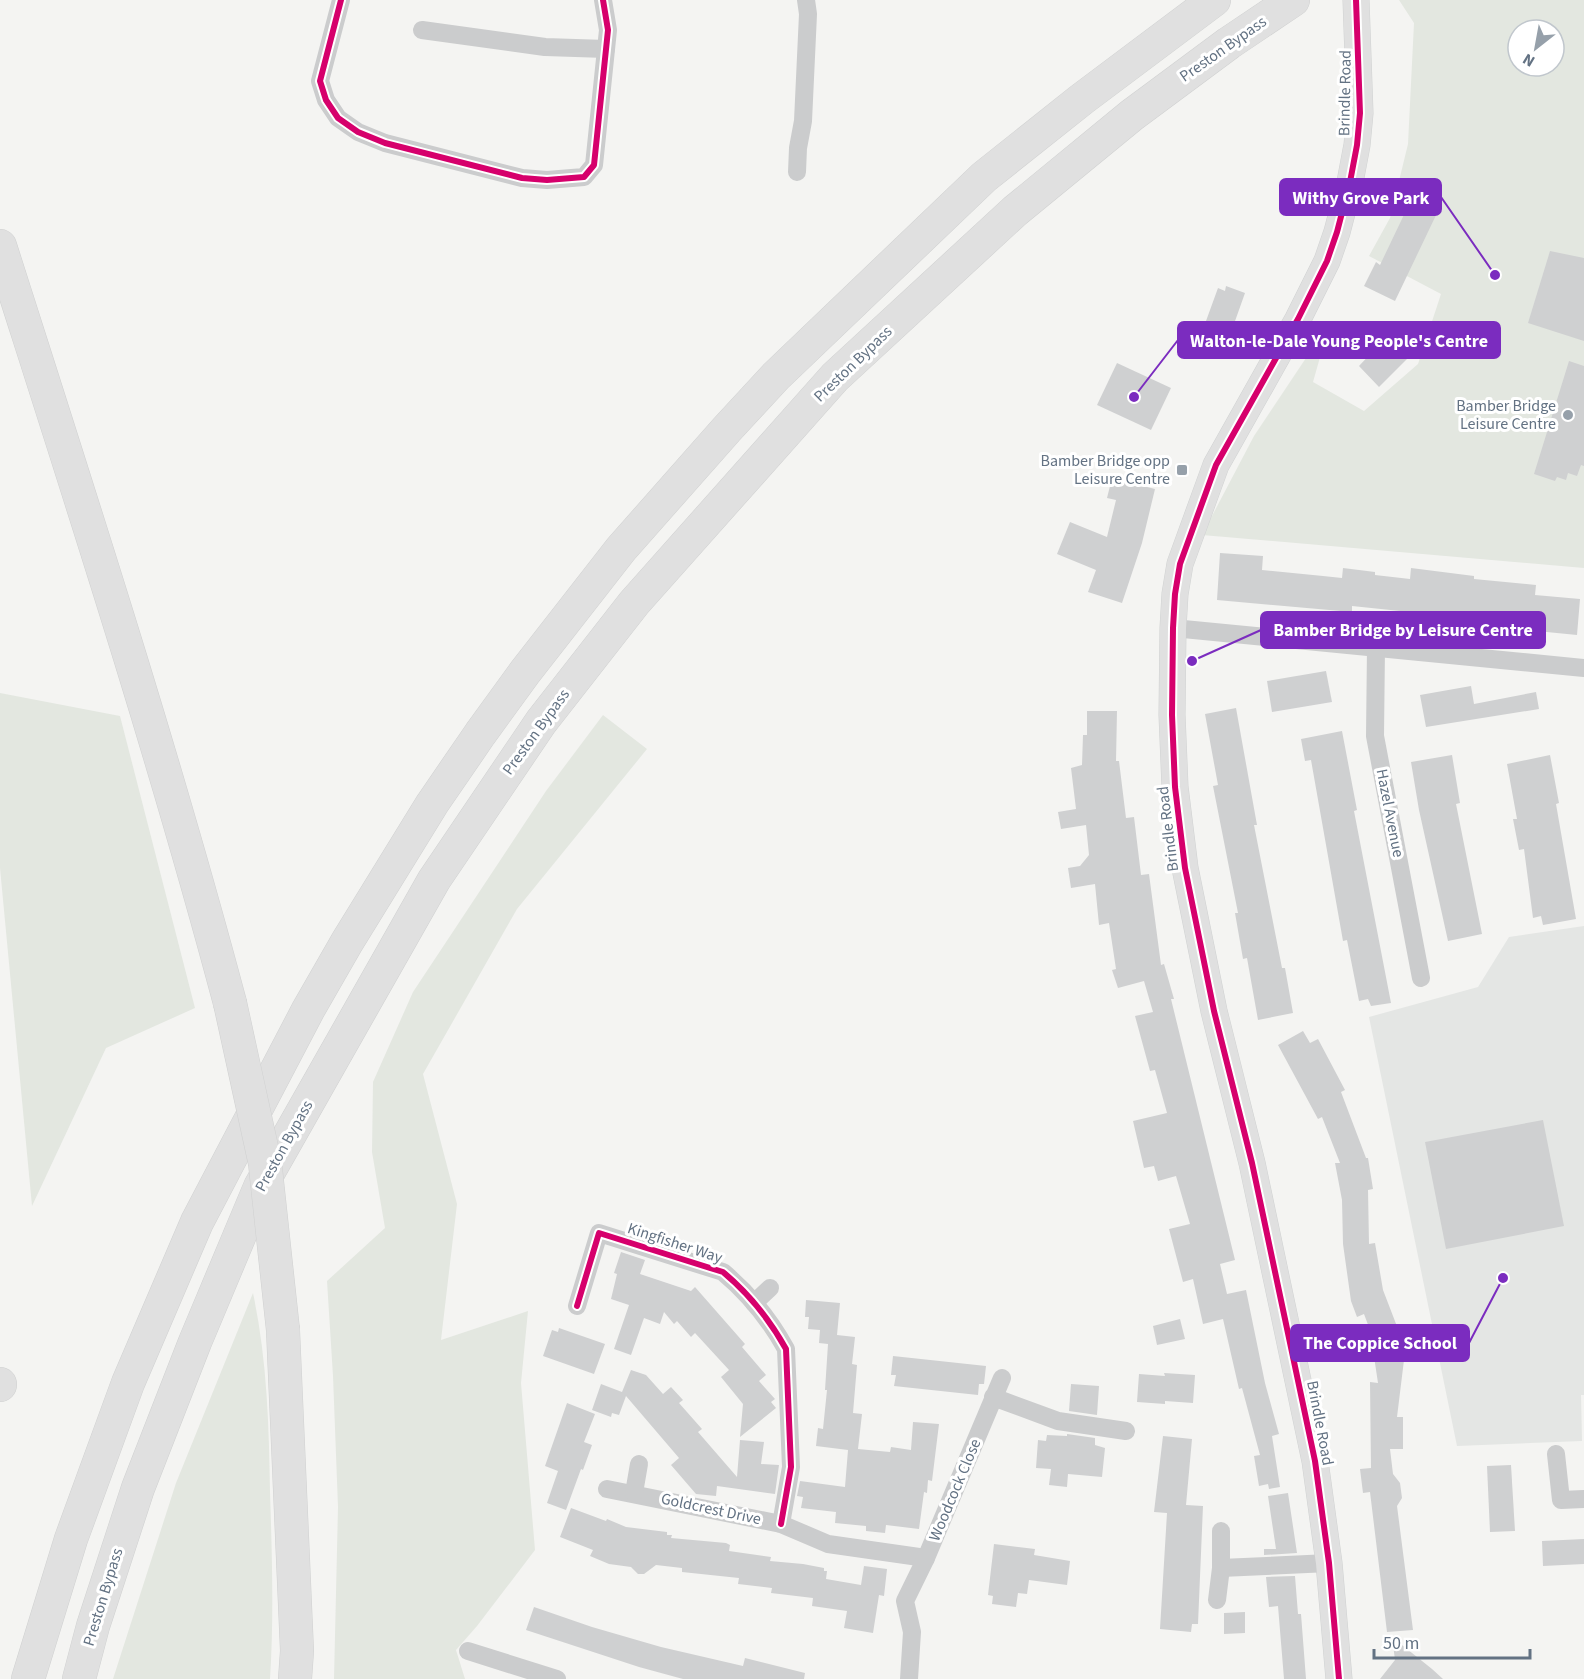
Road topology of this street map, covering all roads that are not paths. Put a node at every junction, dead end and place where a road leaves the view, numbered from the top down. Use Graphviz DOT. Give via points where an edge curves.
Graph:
graph roads {
  1 [pos="341,0"];
  2 [pos="603,0"];
  3 [pos="806,0"];
  4 [pos="1214,0"];
  5 [pos="1293,0"];
  6 [pos="1356,0"];
  7 [pos="422,30"];
  8 [pos="606,49"];
  9 [pos="797,172"];
  10 [pos="0,246"];
  11 [pos="1173,628"];
  12 [pos="1376,647"];
  13 [pos="1584,668"];
  14 [pos="1421,978"];
  15 [pos="770,1288"];
  16 [pos="754,1303"];
  17 [pos="577,1306"];
  18 [pos="1002,1378"];
  19 [pos="993,1397"];
  20 [pos="1126,1431"];
  21 [pos="1556,1454"];
  22 [pos="639,1464"];
  23 [pos="607,1489"];
  24 [pos="634,1493"];
  25 [pos="1584,1499"];
  26 [pos="781,1524"];
  27 [pos="1221,1531"];
  28 [pos="926,1558"];
  29 [pos="1329,1563"];
  30 [pos="1221,1568"];
  31 [pos="1217,1600"];
  32 [pos="468,1651"];
  33 [pos="28,1679"];
  34 [pos="79,1679"];
  35 [pos="295,1679"];
  36 [pos="557,1679"];
  37 [pos="909,1679"];
  38 [pos="1339,1679"];
  1 -- 8 [label="street" via="320,81 338,118 385,143 522,178 584,177 594,165"];
  2 -- 8 [label="street" via="608,30"];
  3 -- 9 [label="street" via="803,121"];
  4 -- 33 [label="highway" via="984,177 776,376 621,549 480,734 347,942 197,1222 128,1383 71,1539"];
  5 -- 34 [label="highway, Preston Bypass" via="1123,122 1015,211 835,377 634,603 541,722 434,880 260,1187 138,1488"];
  6 -- 11 [label="street, Brindle Road" via="1360,112 1350,182 1337,232 1298,319 1216,465 1180,564"];
  7 -- 8 [label="street" via="545,47"];
  10 -- 35 [label="highway, bridge" via="194,867 230,1003 265,1163 284,1330"];
  11 -- 12 [label="street"];
  11 -- 29 [label="street, Brindle Road" via="1175,787 1185,868 1315,1461"];
  12 -- 13 [label="street"];
  12 -- 14 [label="street, Hazel Avenue" via="1375,736"];
  15 -- 16 [label="street"];
  16 -- 17 [label="street, Kingfisher Way" via="723,1272 600,1233"];
  16 -- 26 [label="street, Kingfisher Way" via="786,1349 791,1467"];
  18 -- 19 [label="street, Woodcock Close"];
  19 -- 20 [label="street" via="1058,1421"];
  19 -- 28 [label="street, Woodcock Close"];
  21 -- 25 [label="street" via="1561,1500"];
  22 -- 24 [label="street"];
  23 -- 24 [label="street, Goldcrest Drive"];
  24 -- 26 [label="street, Goldcrest Drive"];
  26 -- 28 [label="street, Goldcrest Drive" via="828,1545"];
  27 -- 30 [label="street"];
  28 -- 37 [label="street, Woodcock Close" via="905,1601 912,1632"];
  29 -- 30 [label="street"];
  29 -- 38 [label="street, Brindle Road"];
  30 -- 31 [label="street"];
  32 -- 36 [label="street"];
}
